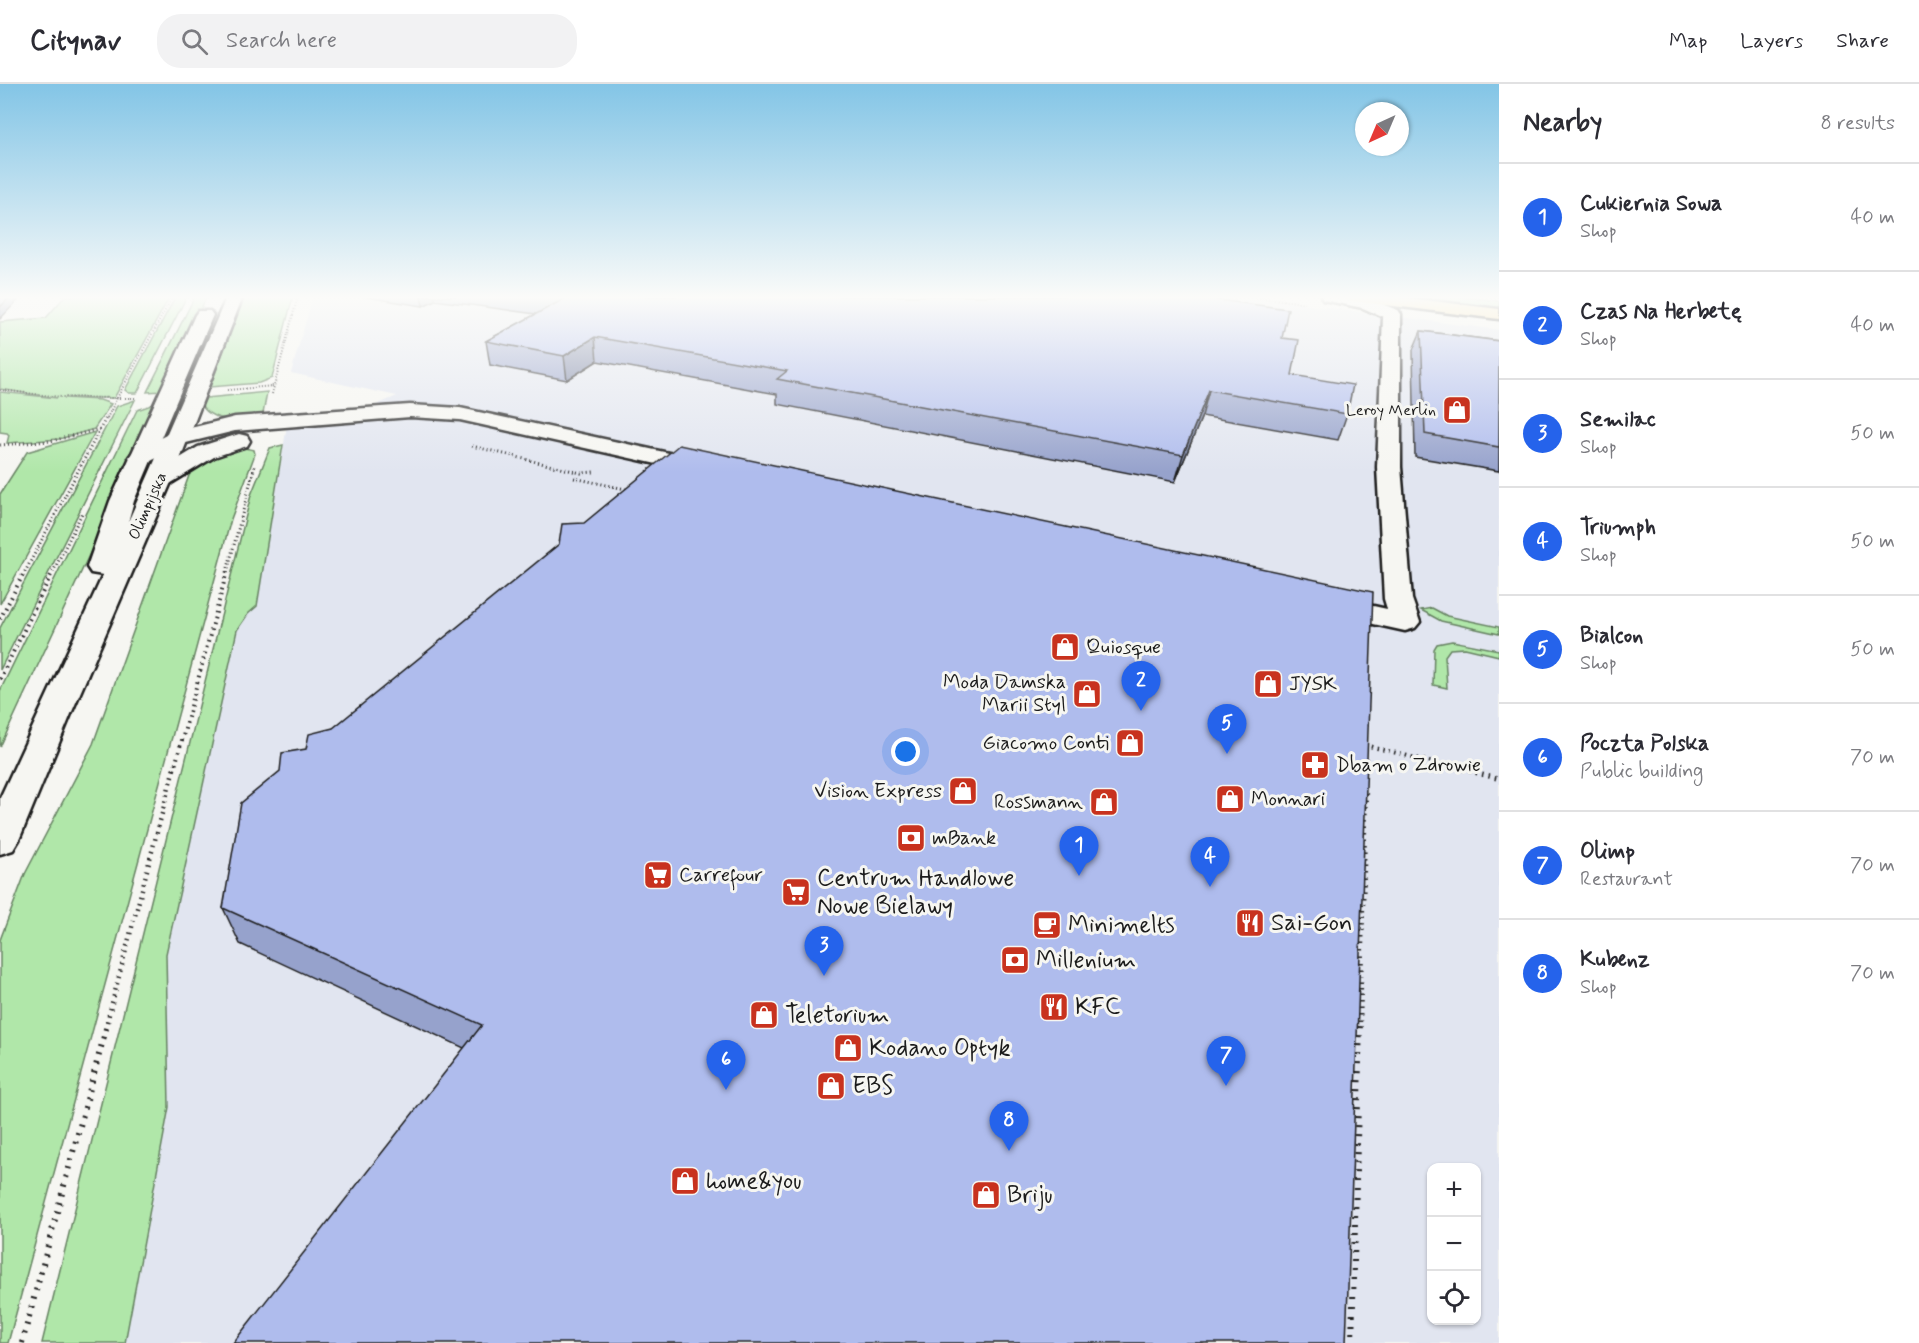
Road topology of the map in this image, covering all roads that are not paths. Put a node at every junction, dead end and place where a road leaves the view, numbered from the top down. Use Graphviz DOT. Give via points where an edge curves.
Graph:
graph roads {
  1 [pos="194,355"];
  2 [pos="212,355"];
  3 [pos="1391,355"];
  4 [pos="192,406"];
  5 [pos="167,431"];
  6 [pos="238,432"];
  7 [pos="727,473"];
  8 [pos="160,480"];
  9 [pos="1300,599"];
  10 [pos="54,714"];
  11 [pos="0,840"];
  1 -- 5 [label="main road, Olimpijska"];
  2 -- 4 [label="main road, Olimpijska"];
  3 -- 9 [label="main road" via="1389,467 1398,599 1405,622"];
  4 -- 5 [label="main road, Olimpijska"];
  4 -- 6 [label="main road" via="206,419"];
  5 -- 6 [label="main road"];
  5 -- 8 [label="main road, Olimpijska"];
  5 -- 10 [label="main road, Olimpijska" via="141,457 122,501"];
  6 -- 7 [label="main road" via="410,422 460,414"];
  6 -- 8 [label="main road"];
  8 -- 10 [label="main road, Olimpijska"];
  10 -- 11 [label="main road, Olimpijska"];
}
